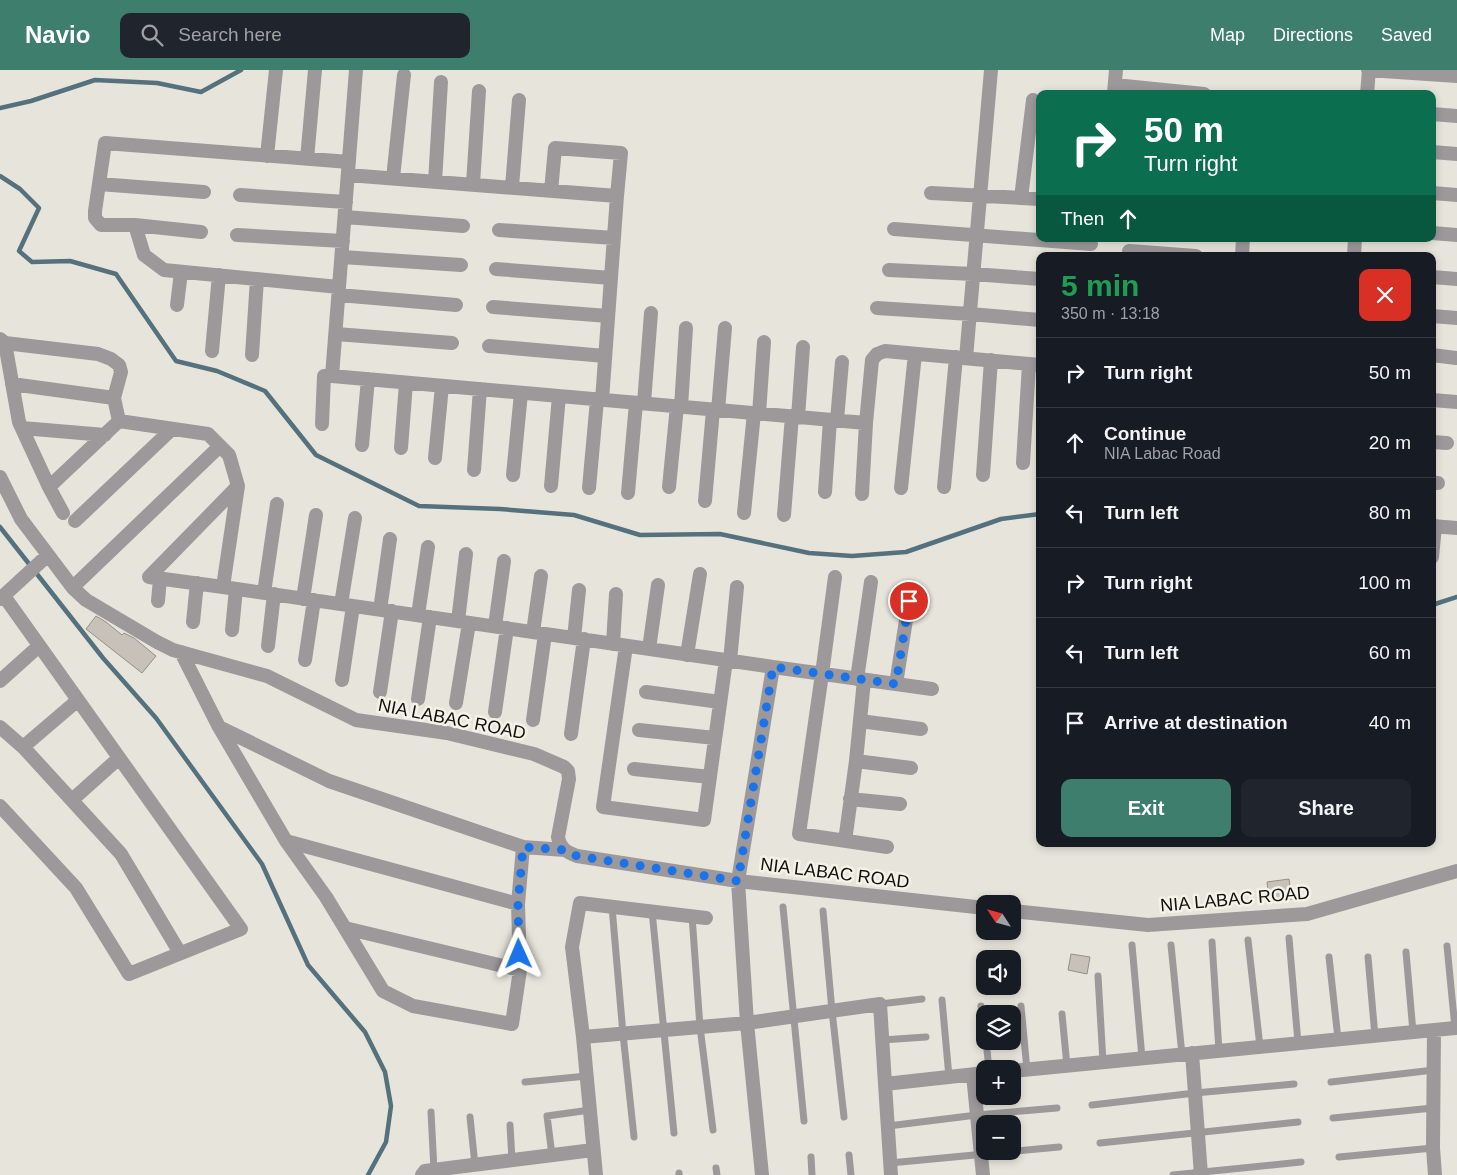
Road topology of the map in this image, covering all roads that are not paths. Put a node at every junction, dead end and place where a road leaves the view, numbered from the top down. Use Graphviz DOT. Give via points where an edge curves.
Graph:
graph roads {
  1 [pos="276,70"];
  2 [pos="315,70"];
  3 [pos="356,70"];
  4 [pos="991,70"];
  5 [pos="1116,70"];
  6 [pos="1368,70"];
  7 [pos="404,75"];
  8 [pos="1457,76"];
  9 [pos="441,82"];
  10 [pos="1115,90"];
  11 [pos="1367,90"];
  12 [pos="479,91"];
  13 [pos="519,100"];
  14 [pos="1033,100"];
  15 [pos="1436,114"];
  16 [pos="1457,116"];
  17 [pos="1436,152"];
  18 [pos="1457,154"];
  19 [pos="267,156"];
  20 [pos="307,159"];
  21 [pos="348,168"];
  22 [pos="393,178"];
  23 [pos="435,182"];
  24 [pos="99,184"];
  25 [pos="473,184"];
  26 [pos="512,188"];
  27 [pos="551,191"];
  28 [pos="204,192"];
  29 [pos="931,193"];
  30 [pos="1436,193"];
  31 [pos="240,195"];
  32 [pos="980,195"];
  33 [pos="1457,195"];
  34 [pos="617,196"];
  35 [pos="1021,198"];
  36 [pos="1036,199"];
  37 [pos="346,202"];
  38 [pos="345,217"];
  39 [pos="135,225"];
  40 [pos="463,226"];
  41 [pos="894,229"];
  42 [pos="499,230"];
  43 [pos="201,232"];
  44 [pos="1436,233"];
  45 [pos="237,235"];
  46 [pos="1457,235"];
  47 [pos="976,236"];
  48 [pos="614,238"];
  49 [pos="1036,240"];
  50 [pos="343,241"];
  51 [pos="1063,242"];
  52 [pos="1092,244"];
  53 [pos="1129,251"];
  54 [pos="1142,252"];
  55 [pos="342,257"];
  56 [pos="461,265"];
  57 [pos="496,269"];
  58 [pos="889,270"];
  59 [pos="181,272"];
  60 [pos="973,274"];
  61 [pos="219,275"];
  62 [pos="1436,277"];
  63 [pos="611,278"];
  64 [pos="257,279"];
  65 [pos="1036,279"];
  66 [pos="1457,279"];
  67 [pos="339,291"];
  68 [pos="177,305"];
  69 [pos="456,305"];
  70 [pos="493,307"];
  71 [pos="877,308"];
  72 [pos="651,313"];
  73 [pos="970,314"];
  74 [pos="608,316"];
  75 [pos="1436,316"];
  76 [pos="1457,318"];
  77 [pos="1036,320"];
  78 [pos="686,328"];
  79 [pos="725,328"];
  80 [pos="336,334"];
  81 [pos="3,341"];
  82 [pos="764,342"];
  83 [pos="452,343"];
  84 [pos="489,346"];
  85 [pos="803,347"];
  86 [pos="212,351"];
  87 [pos="915,354"];
  88 [pos="252,355"];
  89 [pos="605,356"];
  90 [pos="1436,356"];
  91 [pos="961,358"];
  92 [pos="1456,358"];
  93 [pos="991,360"];
  94 [pos="842,362"];
  95 [pos="1035,364"];
  96 [pos="332,376"];
  97 [pos="368,379"];
  98 [pos="406,383"];
  99 [pos="12,384"];
  100 [pos="442,386"];
  101 [pos="480,389"];
  102 [pos="521,393"];
  103 [pos="560,396"];
  104 [pos="114,398"];
  105 [pos="600,400"];
  106 [pos="1436,400"];
  107 [pos="1457,402"];
  108 [pos="640,403"];
  109 [pos="679,406"];
  110 [pos="715,410"];
  111 [pos="756,413"];
  112 [pos="795,417"];
  113 [pos="834,420"];
  114 [pos="119,421"];
  115 [pos="866,423"];
  116 [pos="322,424"];
  117 [pos="22,428"];
  118 [pos="172,429"];
  119 [pos="105,435"];
  120 [pos="1436,442"];
  121 [pos="1447,443"];
  122 [pos="362,445"];
  123 [pos="220,446"];
  124 [pos="401,448"];
  125 [pos="435,458"];
  126 [pos="1023,464"];
  127 [pos="474,470"];
  128 [pos="513,475"];
  129 [pos="984,475"];
  130 [pos="0,477"];
  131 [pos="238,486"];
  132 [pos="551,486"];
  133 [pos="49,487"];
  134 [pos="669,487"];
  135 [pos="944,487"];
  136 [pos="590,488"];
  137 [pos="901,488"];
  138 [pos="824,492"];
  139 [pos="628,493"];
  140 [pos="862,494"];
  141 [pos="705,501"];
  142 [pos="277,504"];
  143 [pos="63,513"];
  144 [pos="744,513"];
  145 [pos="316,515"];
  146 [pos="784,515"];
  147 [pos="355,518"];
  148 [pos="75,521"];
  149 [pos="1436,526"];
  150 [pos="1457,528"];
  151 [pos="390,539"];
  152 [pos="428,547"];
  153 [pos="466,554"];
  154 [pos="44,559"];
  155 [pos="504,561"];
  156 [pos="700,574"];
  157 [pos="542,576"];
  158 [pos="834,577"];
  159 [pos="160,578"];
  160 [pos="870,582"];
  161 [pos="197,583"];
  162 [pos="658,585"];
  163 [pos="73,587"];
  164 [pos="738,587"];
  165 [pos="230,588"];
  166 [pos="580,590"];
  167 [pos="269,594"];
  168 [pos="616,594"];
  169 [pos="2,597"];
  170 [pos="309,599"];
  171 [pos="158,601"];
  172 [pos="909,601"];
  173 [pos="347,605"];
  174 [pos="386,611"];
  175 [pos="424,616"];
  176 [pos="193,622"];
  177 [pos="463,622"];
  178 [pos="501,627"];
  179 [pos="232,630"];
  180 [pos="539,633"];
  181 [pos="579,639"];
  182 [pos="619,645"];
  183 [pos="40,646"];
  184 [pos="268,646"];
  185 [pos="650,649"];
  186 [pos="181,652"];
  187 [pos="687,654"];
  188 [pos="305,660"];
  189 [pos="728,660"];
  190 [pos="773,667"];
  191 [pos="822,674"];
  192 [pos="861,679"];
  193 [pos="342,680"];
  194 [pos="0,681"];
  195 [pos="896,684"];
  196 [pos="932,689"];
  197 [pos="380,692"];
  198 [pos="646,692"];
  199 [pos="418,699"];
  200 [pos="78,700"];
  201 [pos="720,702"];
  202 [pos="456,703"];
  203 [pos="494,712"];
  204 [pos="532,720"];
  205 [pos="860,721"];
  206 [pos="0,727"];
  207 [pos="220,727"];
  208 [pos="921,729"];
  209 [pos="639,730"];
  210 [pos="571,734"];
  211 [pos="715,738"];
  212 [pos="23,747"];
  213 [pos="119,758"];
  214 [pos="856,761"];
  215 [pos="911,768"];
  216 [pos="634,769"];
  217 [pos="710,777"];
  218 [pos="850,799"];
  219 [pos="72,800"];
  220 [pos="900,804"];
  221 [pos="0,806"];
  222 [pos="286,841"];
  223 [pos="845,841"];
  224 [pos="523,847"];
  225 [pos="887,847"];
  226 [pos="565,850"];
  227 [pos="1457,871"];
  228 [pos="738,881"];
  229 [pos="518,904"];
  230 [pos="612,907"];
  231 [pos="783,907"];
  232 [pos="976,907"];
  233 [pos="652,911"];
  234 [pos="823,911"];
  235 [pos="1021,912"];
  236 [pos="699,917"];
  237 [pos="345,928"];
  238 [pos="1289,938"];
  239 [pos="1248,940"];
  240 [pos="1212,942"];
  241 [pos="1132,945"];
  242 [pos="1171,945"];
  243 [pos="1447,946"];
  244 [pos="1406,952"];
  245 [pos="180,953"];
  246 [pos="1368,957"];
  247 [pos="1329,958"];
  248 [pos="520,970"];
  249 [pos="1098,976"];
  250 [pos="922,999"];
  251 [pos="942,1000"];
  252 [pos="880,1004"];
  253 [pos="1021,1006"];
  254 [pos="832,1010"];
  255 [pos="1062,1014"];
  256 [pos="794,1016"];
  257 [pos="747,1023"];
  258 [pos="700,1027"];
  259 [pos="1454,1028"];
  260 [pos="664,1030"];
  261 [pos="1434,1030"];
  262 [pos="1413,1032"];
  263 [pos="623,1034"];
  264 [pos="1375,1036"];
  265 [pos="583,1037"];
  266 [pos="926,1037"];
  267 [pos="1338,1039"];
  268 [pos="882,1040"];
  269 [pos="1298,1043"];
  270 [pos="1260,1047"];
  271 [pos="1218,1051"];
  272 [pos="1187,1054"];
  273 [pos="1142,1058"];
  274 [pos="1103,1062"];
  275 [pos="1067,1066"];
  276 [pos="1021,1070"];
  277 [pos="1027,1070"];
  278 [pos="1434,1070"];
  279 [pos="976,1074"];
  280 [pos="587,1076"];
  281 [pos="949,1077"];
  282 [pos="526,1082"];
  283 [pos="1331,1082"];
  284 [pos="885,1084"];
  285 [pos="1294,1084"];
  286 [pos="1195,1092"];
  287 [pos="1092,1105"];
  288 [pos="1057,1108"];
  289 [pos="1433,1108"];
  290 [pos="590,1110"];
  291 [pos="431,1112"];
  292 [pos="987,1115"];
  293 [pos="976,1116"];
  294 [pos="470,1117"];
  295 [pos="844,1117"];
  296 [pos="1333,1118"];
  297 [pos="804,1121"];
  298 [pos="1298,1122"];
  299 [pos="510,1125"];
  300 [pos="888,1126"];
  301 [pos="713,1130"];
  302 [pos="1198,1132"];
  303 [pos="674,1133"];
  304 [pos="634,1137"];
  305 [pos="1100,1143"];
  306 [pos="1059,1147"];
  307 [pos="1433,1148"];
  308 [pos="593,1150"];
  309 [pos="1021,1150"];
  310 [pos="552,1155"];
  311 [pos="849,1155"];
  312 [pos="976,1155"];
  313 [pos="811,1157"];
  314 [pos="1339,1157"];
  315 [pos="512,1160"];
  316 [pos="982,1160"];
  317 [pos="1302,1162"];
  318 [pos="475,1165"];
  319 [pos="891,1169"];
  320 [pos="428,1173"];
  321 [pos="1201,1173"];
  322 [pos="596,1175"];
  323 [pos="762,1175"];
  324 [pos="812,1175"];
  325 [pos="851,1175"];
  326 [pos="983,1175"];
  327 [pos="1172,1175"];
  328 [pos="1434,1175"];
  1 -- 19 [label="street"];
  2 -- 20 [label="street"];
  3 -- 21 [label="street"];
  4 -- 32 [label="street"];
  5 -- 10 [label="street"];
  6 -- 8 [label="street"];
  6 -- 11 [label="street"];
  7 -- 22 [label="street"];
  9 -- 23 [label="street"];
  12 -- 25 [label="street"];
  13 -- 26 [label="street"];
  14 -- 35 [label="street"];
  15 -- 16 [label="street"];
  17 -- 18 [label="street"];
  19 -- 20 [label="street"];
  19 -- 24 [label="street" via="105,143"];
  20 -- 21 [label="street"];
  21 -- 22 [label="street"];
  21 -- 37 [label="street"];
  22 -- 23 [label="street"];
  23 -- 25 [label="street"];
  24 -- 28 [label="street"];
  24 -- 39 [label="street" via="95,218 101,225"];
  25 -- 26 [label="street"];
  26 -- 27 [label="street"];
  27 -- 34 [label="street"];
  27 -- 34 [label="street" via="555,148 621,153"];
  29 -- 32 [label="street"];
  30 -- 33 [label="street"];
  31 -- 37 [label="street"];
  32 -- 35 [label="street"];
  32 -- 47 [label="street"];
  34 -- 48 [label="street"];
  35 -- 36 [label="street"];
  37 -- 38 [label="street"];
  38 -- 40 [label="street"];
  38 -- 50 [label="street"];
  39 -- 43 [label="street"];
  39 -- 59 [label="street" via="144,255 164,270"];
  41 -- 47 [label="street"];
  42 -- 48 [label="street"];
  44 -- 46 [label="street"];
  45 -- 50 [label="street"];
  47 -- 49 [label="street"];
  47 -- 60 [label="street"];
  48 -- 63 [label="street"];
  50 -- 55 [label="street"];
  51 -- 52 [label="street"];
  53 -- 54 [label="street"];
  55 -- 56 [label="street"];
  55 -- 67 [label="street"];
  57 -- 63 [label="street"];
  58 -- 60 [label="street"];
  59 -- 61 [label="street"];
  59 -- 68 [label="street"];
  60 -- 65 [label="street"];
  60 -- 73 [label="street"];
  61 -- 64 [label="street"];
  61 -- 86 [label="street"];
  62 -- 66 [label="street"];
  63 -- 74 [label="street"];
  64 -- 67 [label="street"];
  64 -- 88 [label="street"];
  67 -- 69 [label="street"];
  67 -- 80 [label="street"];
  70 -- 74 [label="street"];
  71 -- 73 [label="street"];
  72 -- 108 [label="street"];
  73 -- 77 [label="street"];
  73 -- 91 [label="street"];
  74 -- 89 [label="street"];
  75 -- 76 [label="street"];
  78 -- 109 [label="street"];
  79 -- 110 [label="street"];
  80 -- 83 [label="street"];
  80 -- 96 [label="street"];
  81 -- 99 [label="street"];
  81 -- 104 [label="street" via="98,354 111,360 121,372"];
  82 -- 111 [label="street"];
  84 -- 89 [label="street"];
  85 -- 112 [label="street"];
  87 -- 91 [label="street"];
  87 -- 115 [label="street" via="885,351 872,360"];
  87 -- 137 [label="street"];
  89 -- 105 [label="street"];
  90 -- 92 [label="street"];
  91 -- 93 [label="street"];
  91 -- 135 [label="street"];
  93 -- 95 [label="street"];
  93 -- 129 [label="street"];
  94 -- 113 [label="street"];
  95 -- 126 [label="street"];
  96 -- 97 [label="street"];
  96 -- 116 [label="street" via="324,376"];
  97 -- 98 [label="street"];
  97 -- 122 [label="street"];
  98 -- 100 [label="street"];
  98 -- 124 [label="street"];
  99 -- 104 [label="street"];
  99 -- 117 [label="street"];
  100 -- 101 [label="street"];
  100 -- 125 [label="street"];
  101 -- 102 [label="street"];
  101 -- 127 [label="street"];
  102 -- 103 [label="street"];
  102 -- 128 [label="street"];
  103 -- 105 [label="street"];
  103 -- 132 [label="street"];
  104 -- 114 [label="street"];
  105 -- 108 [label="street"];
  105 -- 136 [label="street"];
  106 -- 107 [label="street"];
  108 -- 109 [label="street"];
  108 -- 139 [label="street"];
  109 -- 110 [label="street"];
  109 -- 134 [label="street"];
  110 -- 111 [label="street"];
  110 -- 141 [label="street"];
  111 -- 112 [label="street"];
  111 -- 144 [label="street"];
  112 -- 113 [label="street"];
  112 -- 146 [label="street"];
  113 -- 115 [label="street"];
  113 -- 138 [label="street"];
  114 -- 118 [label="street"];
  114 -- 119 [label="street"];
  115 -- 140 [label="street"];
  117 -- 119 [label="street"];
  117 -- 133 [label="street"];
  118 -- 123 [label="street" via="208,434"];
  118 -- 148 [label="street"];
  119 -- 133 [label="street"];
  120 -- 121 [label="street"];
  123 -- 131 [label="street" via="229,454"];
  123 -- 163 [label="street"];
  130 -- 154 [label="street, NIA LABAC ROAD"];
  131 -- 159 [label="street" via="150,577"];
  131 -- 165 [label="street"];
  133 -- 143 [label="street"];
  142 -- 167 [label="street"];
  145 -- 170 [label="street"];
  147 -- 173 [label="street"];
  149 -- 150 [label="street"];
  151 -- 174 [label="street"];
  152 -- 175 [label="street"];
  153 -- 177 [label="street"];
  154 -- 163 [label="street, NIA LABAC ROAD"];
  154 -- 169 [label="street"];
  155 -- 178 [label="street"];
  156 -- 187 [label="street"];
  157 -- 180 [label="street"];
  158 -- 191 [label="street"];
  159 -- 161 [label="street"];
  159 -- 171 [label="street"];
  160 -- 192 [label="street"];
  161 -- 165 [label="street"];
  161 -- 176 [label="street"];
  162 -- 185 [label="street"];
  163 -- 186 [label="street, NIA LABAC ROAD" via="86,600 157,642"];
  164 -- 189 [label="street"];
  165 -- 167 [label="street"];
  165 -- 179 [label="street"];
  166 -- 181 [label="street"];
  167 -- 170 [label="street"];
  167 -- 184 [label="street"];
  168 -- 182 [label="street"];
  169 -- 183 [label="street"];
  170 -- 173 [label="street"];
  170 -- 188 [label="street"];
  172 -- 195 [label="street"];
  173 -- 174 [label="street"];
  173 -- 193 [label="street"];
  174 -- 175 [label="street"];
  174 -- 197 [label="street"];
  175 -- 177 [label="street"];
  175 -- 199 [label="street"];
  177 -- 178 [label="street"];
  177 -- 202 [label="street"];
  178 -- 180 [label="street"];
  178 -- 203 [label="street"];
  180 -- 181 [label="street"];
  180 -- 204 [label="street"];
  181 -- 182 [label="street"];
  181 -- 210 [label="street"];
  182 -- 185 [label="street"];
  182 -- 217 [label="street" via="603,808 704,820"];
  183 -- 194 [label="street"];
  183 -- 200 [label="street"];
  185 -- 187 [label="street"];
  186 -- 207 [label="street"];
  186 -- 226 [label="street, NIA LABAC ROAD" via="266,676 356,720 447,733 534,754 564,767 569,779 558,837"];
  187 -- 189 [label="street"];
  189 -- 190 [label="street"];
  189 -- 201 [label="street"];
  190 -- 191 [label="street"];
  190 -- 228 [label="street"];
  191 -- 192 [label="street"];
  191 -- 223 [label="street" via="799,834"];
  192 -- 195 [label="street"];
  192 -- 205 [label="street"];
  195 -- 196 [label="street"];
  198 -- 201 [label="street"];
  200 -- 212 [label="street"];
  200 -- 213 [label="street"];
  201 -- 211 [label="street"];
  205 -- 208 [label="street"];
  205 -- 214 [label="street"];
  206 -- 212 [label="street"];
  207 -- 222 [label="street"];
  207 -- 224 [label="street" via="329,781"];
  209 -- 211 [label="street"];
  211 -- 217 [label="street"];
  212 -- 219 [label="street"];
  213 -- 219 [label="street"];
  213 -- 245 [label="street" via="241,929"];
  214 -- 215 [label="street"];
  214 -- 218 [label="street"];
  216 -- 217 [label="street"];
  218 -- 220 [label="street"];
  218 -- 223 [label="street"];
  219 -- 245 [label="street" via="121,854"];
  221 -- 245 [label="street" via="76,888 129,974"];
  222 -- 229 [label="street"];
  222 -- 237 [label="street"];
  223 -- 225 [label="street"];
  224 -- 226 [label="street"];
  224 -- 229 [label="street"];
  226 -- 228 [label="street, NIA LABAC ROAD" via="577,856"];
  227 -- 235 [label="street, NIA LABAC ROAD" via="1307,914 1148,925"];
  228 -- 232 [label="street, NIA LABAC ROAD"];
  228 -- 257 [label="street"];
  229 -- 248 [label="street"];
  230 -- 233 [label="street"];
  230 -- 263 [label="lane"];
  230 -- 265 [label="street" via="580,903 572,947"];
  231 -- 256 [label="lane"];
  233 -- 236 [label="street"];
  233 -- 260 [label="lane"];
  234 -- 254 [label="lane"];
  236 -- 258 [label="lane"];
  237 -- 248 [label="street"];
  237 -- 248 [label="street" via="383,991 413,1006 512,1024"];
  238 -- 269 [label="lane"];
  239 -- 270 [label="lane"];
  240 -- 271 [label="lane"];
  241 -- 273 [label="lane"];
  242 -- 272 [label="lane"];
  243 -- 259 [label="lane"];
  244 -- 262 [label="lane"];
  246 -- 264 [label="lane"];
  247 -- 267 [label="lane"];
  249 -- 274 [label="lane"];
  250 -- 252 [label="lane"];
  251 -- 281 [label="lane"];
  252 -- 254 [label="street"];
  252 -- 268 [label="street"];
  253 -- 277 [label="lane"];
  254 -- 256 [label="street"];
  254 -- 295 [label="lane"];
  255 -- 275 [label="lane"];
  256 -- 257 [label="street"];
  256 -- 297 [label="lane"];
  257 -- 258 [label="street"];
  257 -- 323 [label="street"];
  258 -- 260 [label="street"];
  258 -- 301 [label="lane"];
  259 -- 261 [label="street"];
  260 -- 263 [label="street"];
  260 -- 303 [label="lane"];
  261 -- 262 [label="street"];
  261 -- 278 [label="street"];
  262 -- 264 [label="street"];
  263 -- 265 [label="street"];
  263 -- 304 [label="lane"];
  264 -- 267 [label="street"];
  265 -- 280 [label="street"];
  266 -- 268 [label="lane"];
  267 -- 269 [label="street"];
  268 -- 284 [label="street"];
  269 -- 270 [label="street"];
  270 -- 271 [label="street"];
  271 -- 272 [label="street"];
  272 -- 273 [label="street"];
  272 -- 286 [label="street"];
  273 -- 274 [label="street"];
  274 -- 275 [label="street"];
  275 -- 277 [label="street"];
  276 -- 277 [label="street"];
  278 -- 283 [label="lane"];
  278 -- 289 [label="street"];
  279 -- 281 [label="street"];
  280 -- 282 [label="lane"];
  280 -- 290 [label="street"];
  281 -- 284 [label="street"];
  284 -- 300 [label="street"];
  285 -- 286 [label="lane"];
  286 -- 287 [label="lane"];
  286 -- 302 [label="street"];
  288 -- 292 [label="lane"];
  289 -- 296 [label="lane"];
  289 -- 307 [label="street"];
  290 -- 308 [label="street"];
  290 -- 310 [label="lane" via="547,1116"];
  291 -- 320 [label="lane"];
  293 -- 300 [label="lane"];
  294 -- 318 [label="lane"];
  298 -- 302 [label="lane"];
  299 -- 315 [label="lane"];
  300 -- 319 [label="street"];
  302 -- 305 [label="lane"];
  302 -- 321 [label="street"];
  306 -- 309 [label="lane"];
  307 -- 314 [label="lane"];
  307 -- 328 [label="street"];
  308 -- 310 [label="street"];
  308 -- 322 [label="street"];
  310 -- 315 [label="street"];
  311 -- 325 [label="lane"];
  312 -- 319 [label="lane"];
  313 -- 324 [label="lane"];
  315 -- 318 [label="street"];
  316 -- 326 [label="street"];
  317 -- 321 [label="lane"];
  318 -- 320 [label="street"];
  321 -- 327 [label="lane"];
}
